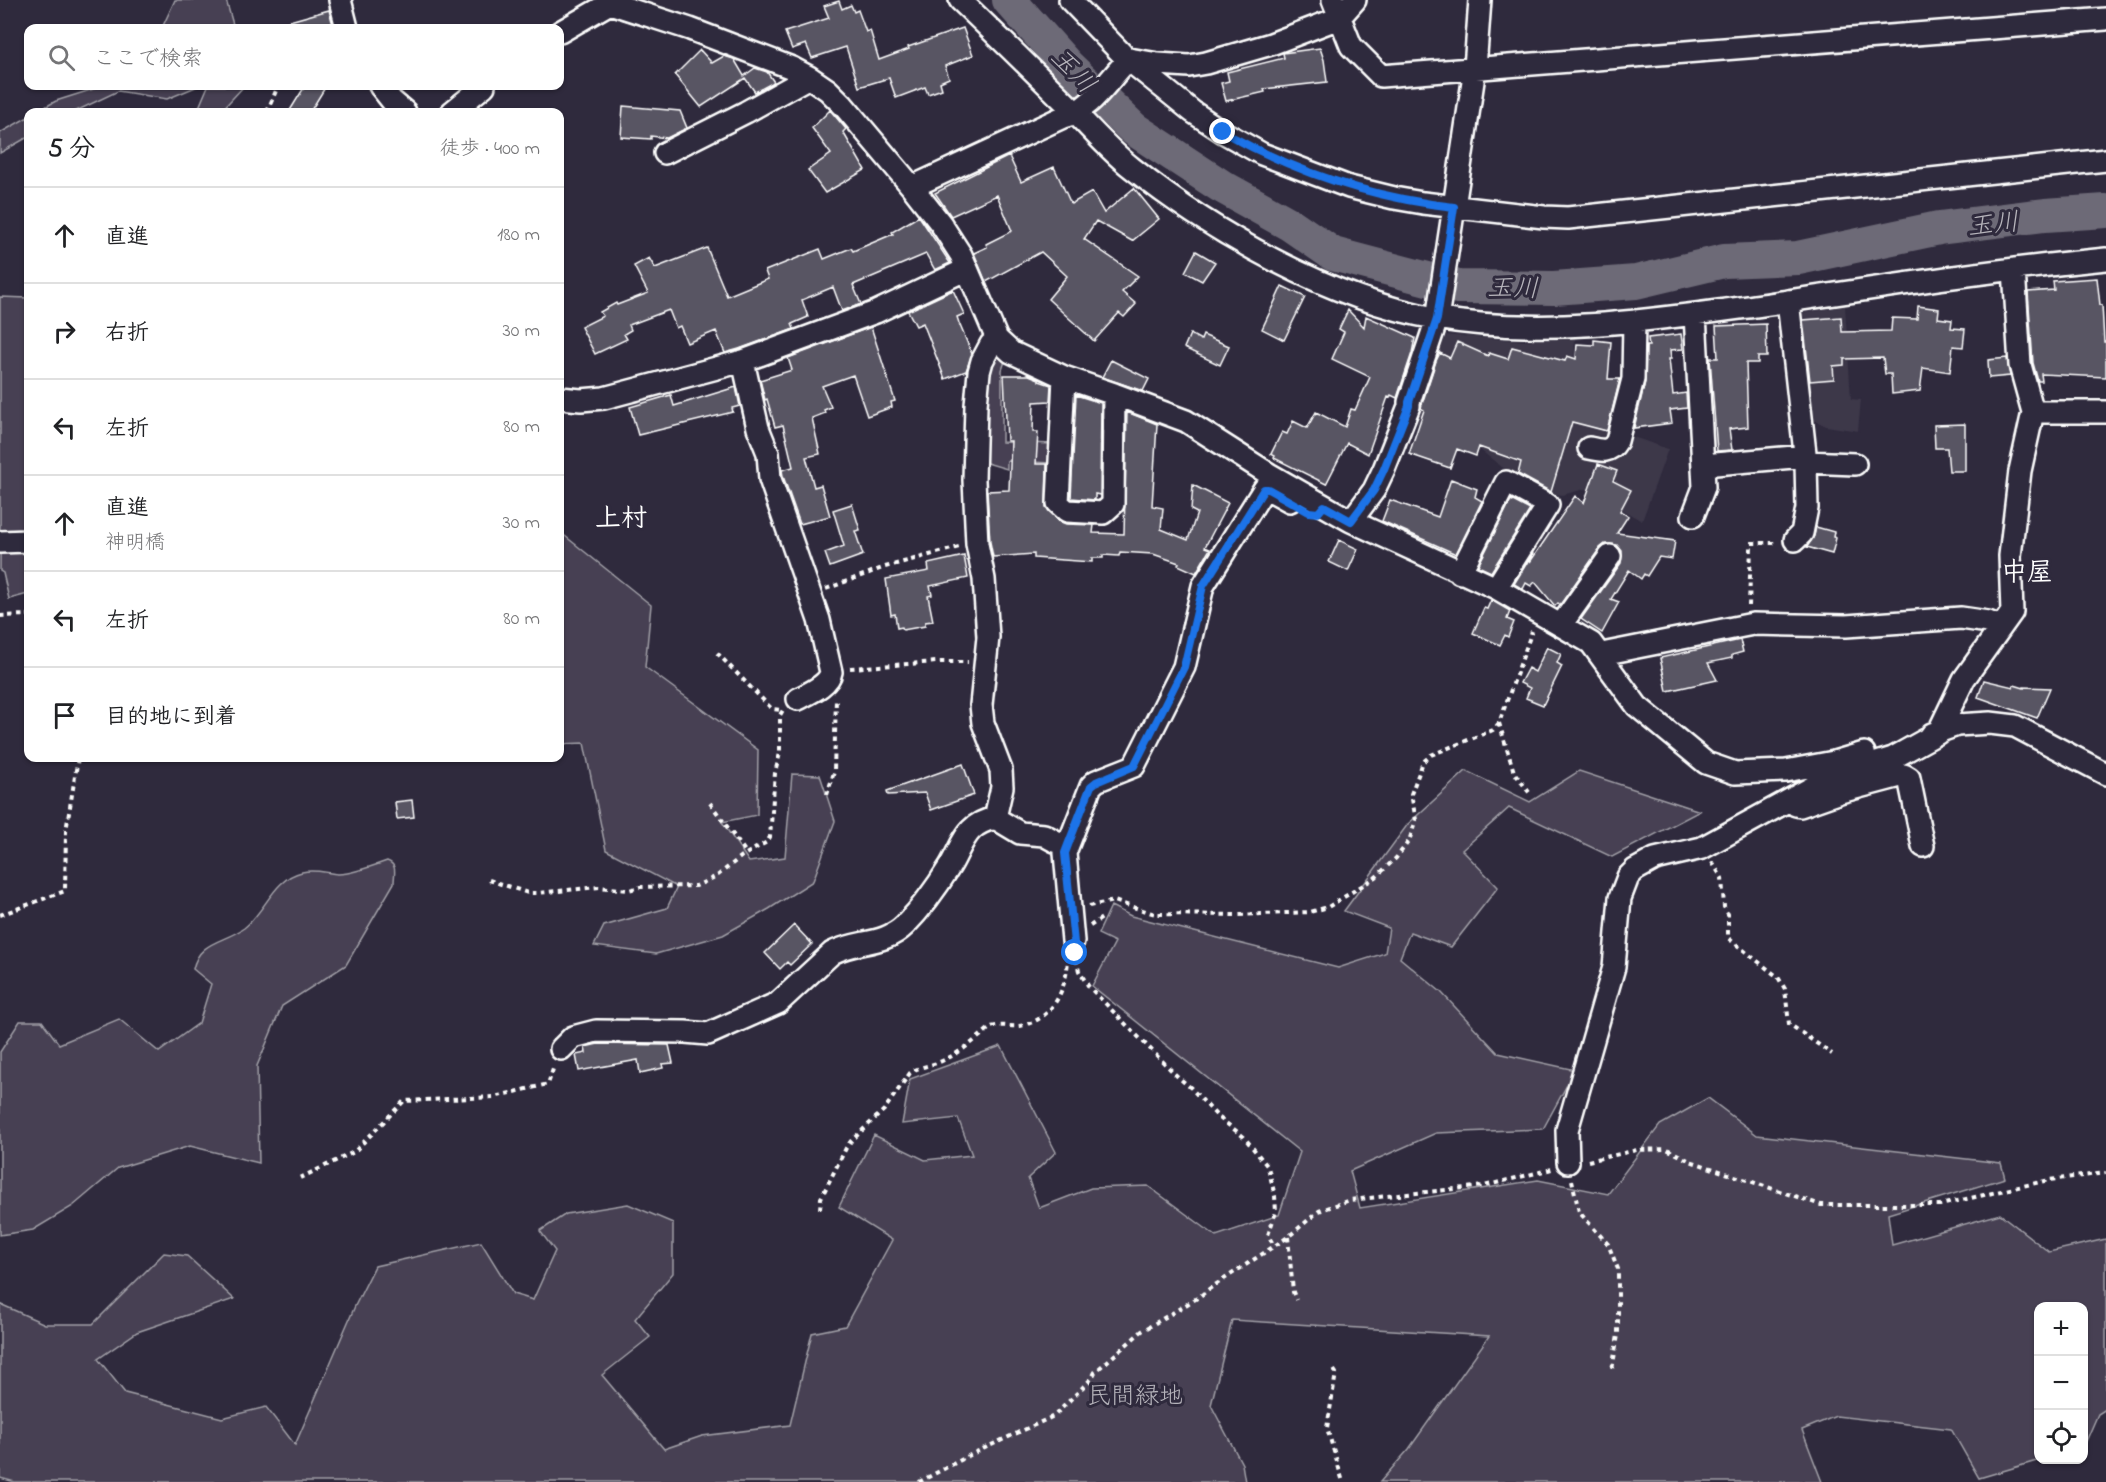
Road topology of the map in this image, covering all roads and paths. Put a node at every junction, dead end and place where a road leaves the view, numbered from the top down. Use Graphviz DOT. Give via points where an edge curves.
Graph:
graph roads {
  1 [pos="340,0"];
  2 [pos="960,0"];
  3 [pos="1070,0"];
  4 [pos="1088,0"];
  5 [pos="1355,0"];
  6 [pos="1480,0"];
  7 [pos="609,1"];
  8 [pos="1336,9"];
  9 [pos="2106,19"];
  10 [pos="346,24"];
  11 [pos="564,29"];
  12 [pos="1126,62"];
  13 [pos="1475,68"];
  14 [pos="809,77"];
  15 [pos="276,90"];
  16 [pos="383,90"];
  17 [pos="479,90"];
  18 [pos="269,108"];
  19 [pos="400,108"];
  20 [pos="457,108"];
  21 [pos="1080,110"];
  22 [pos="664,153"];
  23 [pos="2106,160"];
  24 [pos="912,187"];
  25 [pos="1453,211"];
  26 [pos="2106,259"];
  27 [pos="967,269"];
  28 [pos="2014,269"];
  29 [pos="1788,301"];
  30 [pos="1438,313"];
  31 [pos="1695,314"];
  32 [pos="1634,321"];
  33 [pos="997,339"];
  34 [pos="743,361"];
  35 [pos="1064,377"];
  36 [pos="1114,394"];
  37 [pos="564,399"];
  38 [pos="2033,412"];
  39 [pos="2106,412"];
  40 [pos="1589,448"];
  41 [pos="1805,459"];
  42 [pos="1855,464"];
  43 [pos="1704,465"];
  44 [pos="1324,506"];
  45 [pos="1693,516"];
  46 [pos="1351,521"];
  47 [pos="1795,540"];
  48 [pos="24,541"];
  49 [pos="0,542"];
  50 [pos="977,544"];
  51 [pos="1610,556"];
  52 [pos="1460,573"];
  53 [pos="1496,588"];
  54 [pos="824,590"];
  55 [pos="1539,612"];
  56 [pos="24,615"];
  57 [pos="0,616"];
  58 [pos="1561,625"];
  59 [pos="1748,625"];
  60 [pos="2000,627"];
  61 [pos="717,652"];
  62 [pos="1602,656"];
  63 [pos="832,661"];
  64 [pos="984,662"];
  65 [pos="837,692"];
  66 [pos="790,704"];
  67 [pos="1499,723"];
  68 [pos="1938,733"];
  69 [pos="77,762"];
  70 [pos="2106,774"];
  71 [pos="827,795"];
  72 [pos="1531,795"];
  73 [pos="1790,800"];
  74 [pos="710,803"];
  75 [pos="995,818"];
  76 [pos="1068,845"];
  77 [pos="1923,846"];
  78 [pos="1702,848"];
  79 [pos="747,854"];
  80 [pos="489,880"];
  81 [pos="1070,909"];
  82 [pos="0,915"];
  83 [pos="1073,941"];
  84 [pos="806,978"];
  85 [pos="768,987"];
  86 [pos="561,1050"];
  87 [pos="1832,1054"];
  88 [pos="1568,1162"];
  89 [pos="2106,1173"];
  90 [pos="300,1178"];
  91 [pos="820,1209"];
  92 [pos="1288,1237"];
  93 [pos="1274,1246"];
  94 [pos="1296,1300"];
  95 [pos="1334,1370"];
  96 [pos="1612,1370"];
  97 [pos="919,1482"];
  98 [pos="1343,1482"];
  1 -- 10 [label="street"];
  2 -- 21 [label="street"];
  3 -- 12 [label="street"];
  4 -- 12 [label="street" via="1131,48"];
  5 -- 8 [label="street"];
  6 -- 13 [label="street"];
  7 -- 11 [label="street"];
  7 -- 14 [label="street"];
  8 -- 12 [label="street" via="1271,44 1206,63 1179,66"];
  8 -- 13 [label="street" via="1351,46 1381,76"];
  9 -- 13 [label="street"];
  12 -- 21 [label="street"];
  12 -- 25 [label="street" via="1193,112 1262,154 1349,187"];
  13 -- 25 [label="street"];
  14 -- 22 [label="street"];
  14 -- 24 [label="street" via="843,105"];
  15 -- 18 [label="path"];
  16 -- 19 [label="street"];
  17 -- 20 [label="street"];
  21 -- 24 [label="street"];
  21 -- 30 [label="street" via="1129,167 1226,233 1335,290 1401,311"];
  23 -- 25 [label="street" via="1568,218"];
  24 -- 27 [label="street" via="941,224"];
  25 -- 30 [label="street"];
  26 -- 28 [label="street"];
  27 -- 33 [label="street"];
  27 -- 34 [label="street" via="876,312"];
  28 -- 29 [label="street"];
  28 -- 38 [label="street" via="2020,365"];
  29 -- 31 [label="street"];
  29 -- 41 [label="street"];
  30 -- 32 [label="street" via="1538,328"];
  30 -- 46 [label="street" via="1409,406 1384,469"];
  31 -- 32 [label="street"];
  31 -- 43 [label="street"];
  32 -- 40 [label="street" via="1633,379 1617,441 1606,451"];
  33 -- 35 [label="street" via="1011,352"];
  33 -- 50 [label="street" via="982,361 977,394"];
  34 -- 37 [label="street" via="603,398"];
  34 -- 63 [label="street" via="758,428 768,453 770,479"];
  35 -- 36 [label="street"];
  35 -- 36 [label="street" via="1058,503 1067,511 1103,513 1113,504"];
  36 -- 44 [label="street" via="1186,421"];
  38 -- 39 [label="street"];
  38 -- 60 [label="street" via="2020,471 2010,556 2012,612"];
  41 -- 42 [label="street"];
  41 -- 43 [label="street"];
  41 -- 47 [label="street" via="1807,508 1802,533"];
  43 -- 45 [label="street" via="1704,487"];
  44 -- 46 [label="street"];
  44 -- 76 [label="street" via="1318,513 1309,512 1264,489 1203,586 1184,667 1134,766 1091,786"];
  46 -- 52 [label="street"];
  47 -- 59 [label="path" via="1752,543"];
  48 -- 49 [label="street"];
  50 -- 54 [label="path" via="885,567"];
  50 -- 64 [label="street" via="988,637"];
  51 -- 58 [label="street"];
  52 -- 53 [label="street"];
  52 -- 53 [label="street" via="1506,482 1548,505"];
  53 -- 55 [label="street"];
  55 -- 58 [label="street"];
  55 -- 67 [label="path"];
  56 -- 57 [label="path"];
  58 -- 62 [label="street" via="1592,643"];
  59 -- 60 [label="street" via="1846,626 1961,618"];
  59 -- 62 [label="street"];
  60 -- 68 [label="street" via="1964,679"];
  61 -- 66 [label="path" via="772,709"];
  62 -- 68 [label="street" via="1637,706 1706,763 1735,773 1786,771 1834,762"];
  63 -- 64 [label="path"];
  63 -- 66 [label="street" via="830,677"];
  64 -- 75 [label="street" via="983,723 1001,770 1002,787"];
  65 -- 71 [label="path" via="834,772"];
  66 -- 79 [label="path" via="780,715 780,753 770,837"];
  67 -- 72 [label="path" via="1514,772"];
  67 -- 81 [label="path" via="1493,730 1422,762 1410,794 1416,820 1409,841 1376,877 1328,907 1310,912 1238,915 1155,914 1114,901"];
  68 -- 70 [label="street" via="1957,726 2015,726"];
  68 -- 73 [label="street" via="1893,758 1851,771"];
  69 -- 82 [label="path" via="66,831 65,891"];
  73 -- 77 [label="street" via="1800,806 1904,775 1909,778"];
  73 -- 78 [label="street"];
  74 -- 79 [label="path"];
  75 -- 76 [label="street" via="1020,833 1044,835"];
  75 -- 84 [label="street" via="970,831 951,865 904,926 881,941 832,953"];
  76 -- 81 [label="street" via="1065,853"];
  78 -- 87 [label="path" via="1722,878 1728,938 1778,977 1785,989 1789,1024"];
  78 -- 88 [label="street" via="1655,859 1628,877 1620,898 1614,967 1567,1130"];
  79 -- 80 [label="path" via="696,886 628,890 599,887 537,893"];
  81 -- 83 [label="street"];
  83 -- 91 [label="path" via="1068,945 1064,985 1048,1013 1019,1026 991,1027 964,1049 910,1073 884,1110 851,1141 821,1198"];
  83 -- 93 [label="path" via="1079,971 1089,987 1217,1116 1244,1137 1268,1167 1276,1212 1268,1235"];
  84 -- 85 [label="street" via="801,976"];
  84 -- 86 [label="street" via="778,1003 708,1034 596,1031 573,1037"];
  86 -- 90 [label="path" via="548,1084 494,1097 404,1101 354,1152"];
  88 -- 89 [label="path" via="1636,1150 1667,1149 1690,1161 1821,1205 1940,1205 2049,1180"];
  88 -- 92 [label="path" via="1527,1177 1484,1186 1350,1200 1319,1211"];
  88 -- 96 [label="path" via="1579,1212 1608,1244 1618,1269 1618,1335"];
  92 -- 93 [label="path"];
  92 -- 94 [label="path"];
  93 -- 97 [label="path" via="1142,1331 1095,1372 1054,1416"];
  95 -- 98 [label="path" via="1327,1428"];
}
